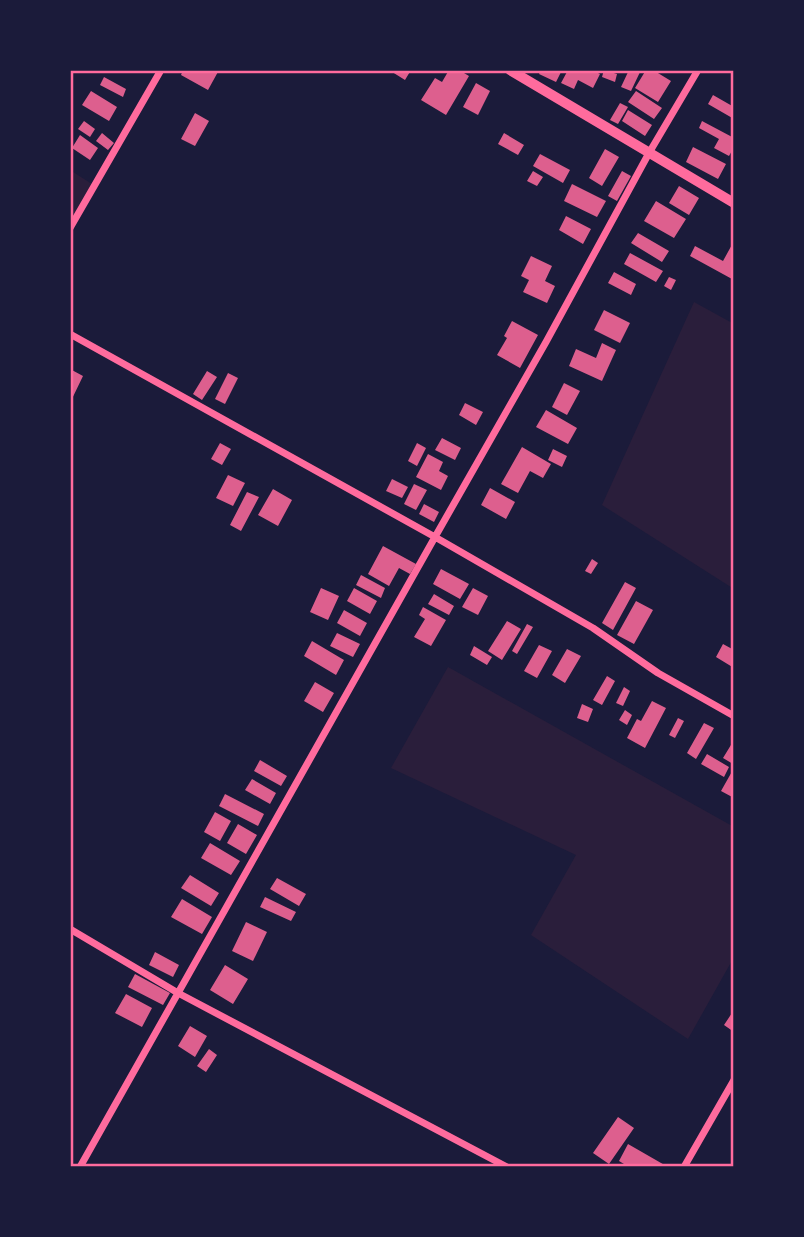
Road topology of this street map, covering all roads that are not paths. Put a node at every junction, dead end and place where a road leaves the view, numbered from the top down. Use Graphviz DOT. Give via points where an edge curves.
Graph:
graph roads {
  1 [pos="161,70"];
  2 [pos="509,70"];
  3 [pos="698,70"];
  4 [pos="649,153"];
  5 [pos="734,203"];
  6 [pos="70,228"];
  7 [pos="70,334"];
  8 [pos="435,537"];
  9 [pos="734,716"];
  10 [pos="70,929"];
  11 [pos="178,993"];
  12 [pos="734,1080"];
  13 [pos="80,1167"];
  14 [pos="507,1167"];
  15 [pos="684,1167"];
  1 -- 6 [label="street"];
  2 -- 4 [label="street"];
  3 -- 4 [label="street"];
  4 -- 5 [label="street"];
  4 -- 8 [label="street"];
  7 -- 8 [label="street"];
  8 -- 9 [label="street"];
  8 -- 11 [label="street"];
  10 -- 11 [label="street"];
  11 -- 13 [label="street"];
  11 -- 14 [label="street"];
  12 -- 15 [label="street"];
}
